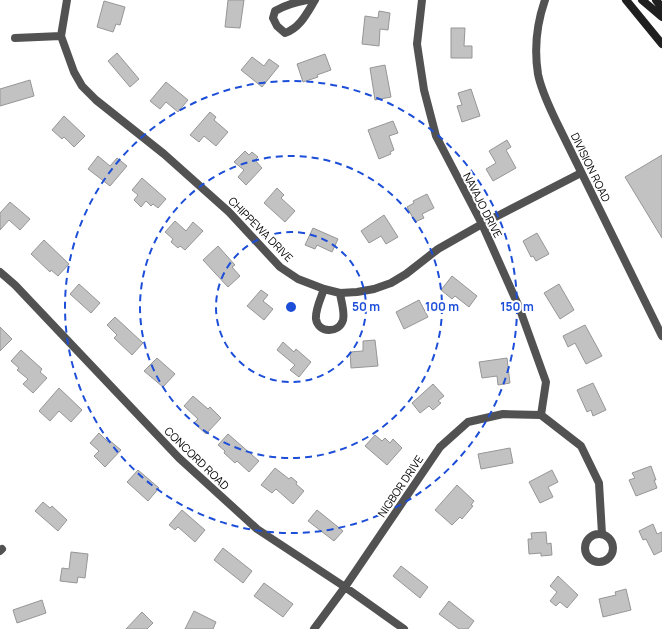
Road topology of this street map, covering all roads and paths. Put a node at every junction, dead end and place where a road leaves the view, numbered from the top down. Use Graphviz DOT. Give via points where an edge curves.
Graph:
graph roads {
  1 [pos="67,0"];
  2 [pos="307,0"];
  3 [pos="315,0"];
  4 [pos="422,0"];
  5 [pos="545,0"];
  6 [pos="626,0"];
  7 [pos="642,0"];
  8 [pos="656,0"];
  9 [pos="662,8"];
  10 [pos="662,17"];
  11 [pos="61,36"];
  12 [pos="15,38"];
  13 [pos="662,44"];
  14 [pos="581,173"];
  15 [pos="482,224"];
  16 [pos="0,272"];
  17 [pos="324,289"];
  18 [pos="340,293"];
  19 [pos="662,336"];
  20 [pos="541,415"];
  21 [pos="602,534"];
  22 [pos="345,587"];
  23 [pos="314,629"];
  24 [pos="404,629"];
  1 -- 11 [label="street, CHIPPEWA DRIVE"];
  2 -- 3 [label="street" via="275,11 273,18 277,26 285,33 291,31"];
  4 -- 15 [label="street, NAVAJO DRIVE" via="417,44 424,90 436,136"];
  5 -- 14 [label="street, DIVISION ROAD" via="537,31 538,74 548,103"];
  6 -- 13 [label="main road"];
  7 -- 10 [label="main road"];
  8 -- 9 [label="main road"];
  11 -- 12 [label="street"];
  11 -- 17 [label="street, CHIPPEWA DRIVE" via="74,72 82,86 96,100 164,154 229,212 280,267 298,279"];
  14 -- 15 [label="street, CHIPPEWA DRIVE"];
  14 -- 19 [label="street, DIVISION ROAD"];
  15 -- 18 [label="street, CHIPPEWA DRIVE" via="438,249 391,283 374,289"];
  15 -- 20 [label="street, NAVAJO DRIVE" via="519,307 546,382"];
  16 -- 22 [label="street, CONCORD ROAD" via="179,458 257,529"];
  17 -- 18 [label="street, CHIPPEWA DRIVE"];
  17 -- 18 [label="street" via="316,315 321,328 328,331 338,329 343,319"];
  20 -- 21 [label="street" via="581,446 599,484"];
  20 -- 22 [label="street, NIGBOR DRIVE" via="503,414 468,422 440,447"];
  22 -- 23 [label="street, NIGBOR DRIVE"];
  22 -- 24 [label="street, CONCORD ROAD"];
}
